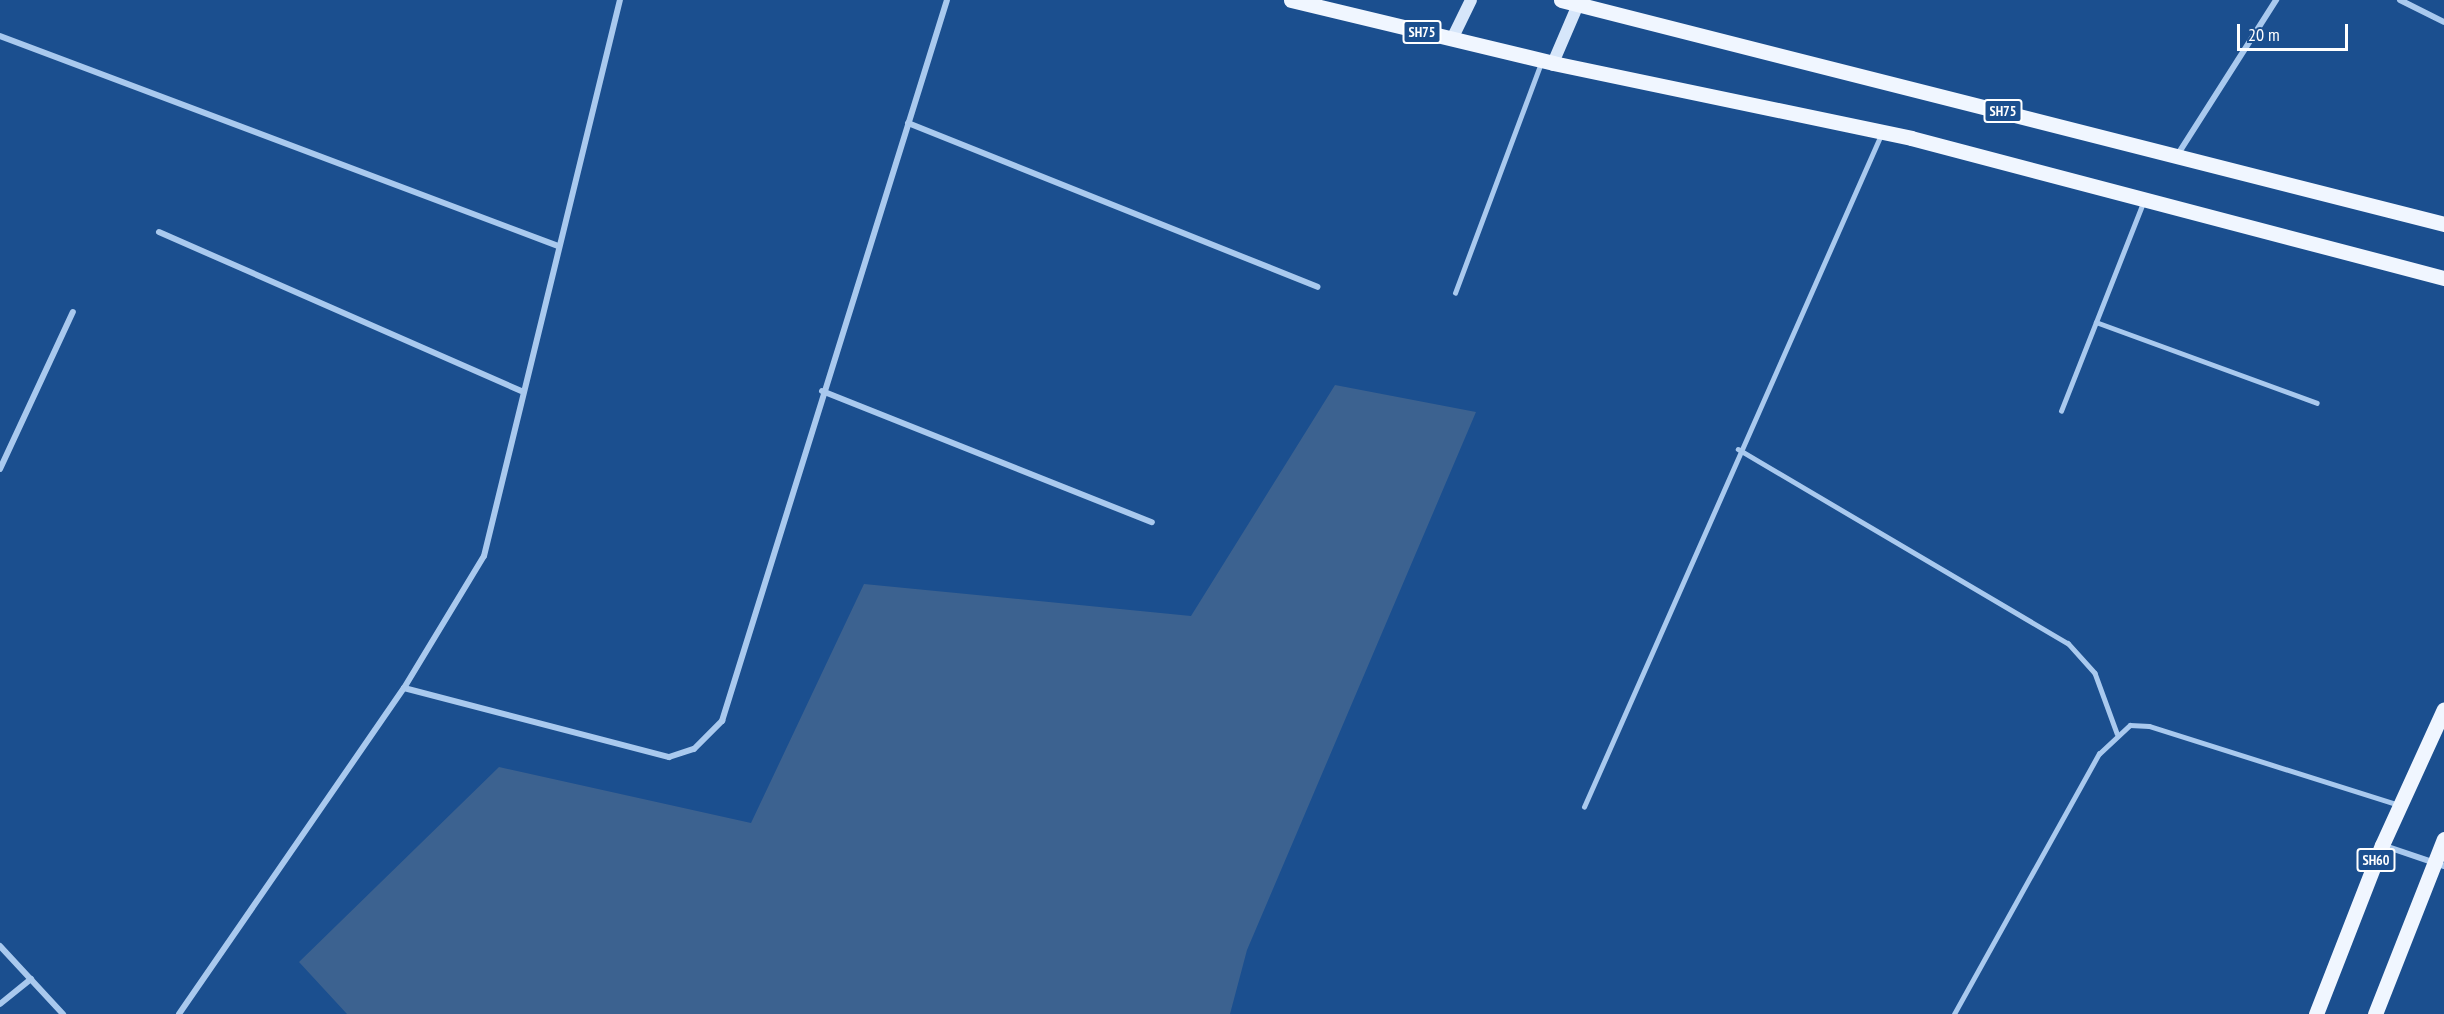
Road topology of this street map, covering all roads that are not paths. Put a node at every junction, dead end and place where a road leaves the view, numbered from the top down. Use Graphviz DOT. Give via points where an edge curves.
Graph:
graph roads {
  1 [pos="620,0"];
  2 [pos="948,0"];
  3 [pos="1291,0"];
  4 [pos="1471,0"];
  5 [pos="1561,0"];
  6 [pos="2276,0"];
  7 [pos="2400,0"];
  8 [pos="1579,2"];
  9 [pos="2444,22"];
  10 [pos="0,36"];
  11 [pos="1452,39"];
  12 [pos="1547,62"];
  13 [pos="908,123"];
  14 [pos="1882,132"];
  15 [pos="2178,154"];
  16 [pos="2145,197"];
  17 [pos="2444,224"];
  18 [pos="159,232"];
  19 [pos="558,246"];
  20 [pos="2444,278"];
  21 [pos="1317,287"];
  22 [pos="1455,293"];
  23 [pos="73,312"];
  24 [pos="2096,322"];
  25 [pos="522,391"];
  26 [pos="822,391"];
  27 [pos="2318,403"];
  28 [pos="2061,411"];
  29 [pos="1738,449"];
  30 [pos="0,469"];
  31 [pos="1152,522"];
  32 [pos="404,688"];
  33 [pos="2444,709"];
  34 [pos="2117,733"];
  35 [pos="2400,804"];
  36 [pos="1584,807"];
  37 [pos="2444,839"];
  38 [pos="2382,845"];
  39 [pos="2438,865"];
  40 [pos="0,946"];
  41 [pos="31,979"];
  42 [pos="0,1004"];
  43 [pos="63,1014"];
  44 [pos="179,1014"];
  45 [pos="1953,1014"];
  46 [pos="2316,1014"];
  47 [pos="2375,1014"];
  1 -- 19 [label="street"];
  2 -- 13 [label="street"];
  3 -- 11 [label="main road, SH75"];
  4 -- 11 [label="main road"];
  5 -- 8 [label="main road, SH75"];
  6 -- 15 [label="street"];
  7 -- 9 [label="street"];
  8 -- 12 [label="main road"];
  8 -- 15 [label="main road, SH75"];
  10 -- 19 [label="street"];
  11 -- 12 [label="main road, SH75"];
  12 -- 14 [label="main road, SH75"];
  12 -- 22 [label="lane"];
  13 -- 21 [label="street"];
  13 -- 26 [label="street"];
  14 -- 16 [label="main road, SH75"];
  14 -- 29 [label="lane"];
  15 -- 17 [label="main road, SH75"];
  16 -- 20 [label="main road, SH75"];
  16 -- 24 [label="lane"];
  18 -- 25 [label="street"];
  19 -- 25 [label="street"];
  23 -- 30 [label="street"];
  24 -- 27 [label="lane"];
  24 -- 28 [label="lane"];
  25 -- 32 [label="street" via="484,556"];
  26 -- 31 [label="street"];
  26 -- 32 [label="street" via="722,721 694,749 669,757"];
  29 -- 34 [label="lane" via="2068,643 2095,673"];
  29 -- 36 [label="lane"];
  32 -- 44 [label="street"];
  33 -- 35 [label="main road, SH60"];
  34 -- 35 [label="lane" via="2130,725 2149,726"];
  34 -- 45 [label="lane" via="2099,754"];
  35 -- 38 [label="main road, SH60"];
  37 -- 39 [label="main road"];
  38 -- 39 [label="street"];
  38 -- 46 [label="main road, SH60"];
  39 -- 47 [label="main road"];
  40 -- 41 [label="street"];
  41 -- 42 [label="street"];
  41 -- 43 [label="street"];
}
